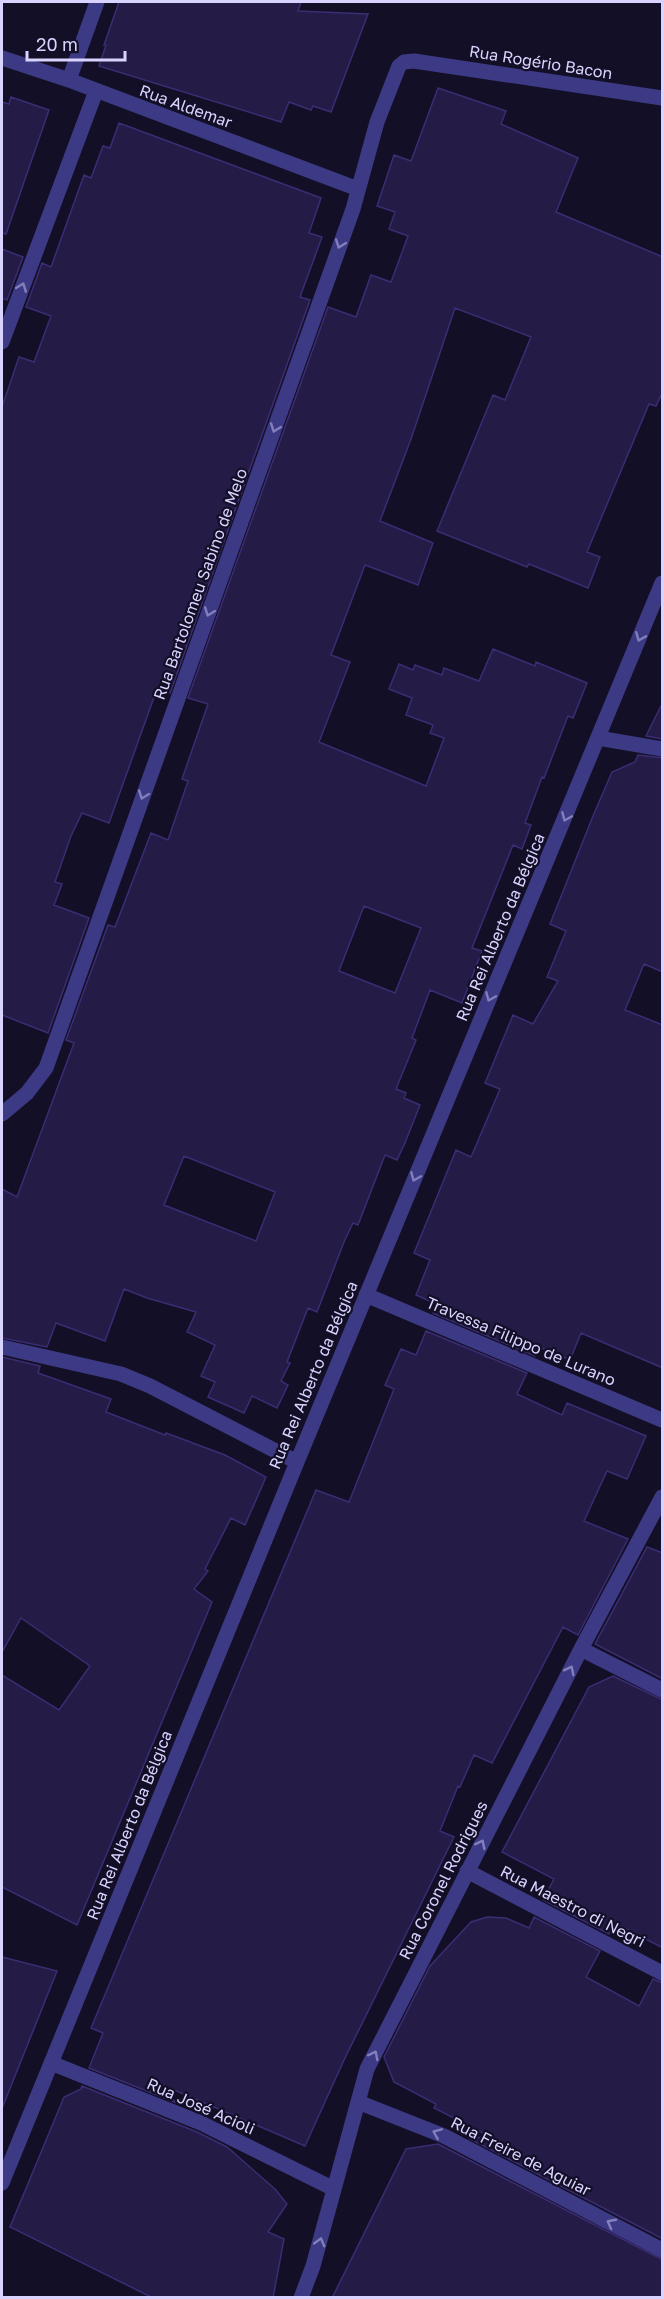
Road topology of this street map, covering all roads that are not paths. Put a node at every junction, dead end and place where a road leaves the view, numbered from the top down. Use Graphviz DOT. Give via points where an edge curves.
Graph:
graph roads {
  1 [pos="97,2"];
  2 [pos="2,58"];
  3 [pos="414,61"];
  4 [pos="69,80"];
  5 [pos="96,91"];
  6 [pos="663,99"];
  7 [pos="358,189"];
  8 [pos="2,342"];
  9 [pos="663,583"];
  10 [pos="598,738"];
  11 [pos="663,749"];
  12 [pos="2,1114"];
  13 [pos="366,1296"];
  14 [pos="2,1347"];
  15 [pos="663,1420"];
  16 [pos="297,1462"];
  17 [pos="663,1497"];
  18 [pos="581,1649"];
  19 [pos="663,1690"];
  20 [pos="467,1871"];
  21 [pos="663,1973"];
  22 [pos="51,2063"];
  23 [pos="358,2102"];
  24 [pos="2,2183"];
  25 [pos="334,2189"];
  26 [pos="663,2250"];
  27 [pos="301,2298"];
  1 -- 4 [label="street"];
  2 -- 4 [label="street, Rua Aldemar"];
  3 -- 6 [label="street, Rua Rogério Bacon"];
  3 -- 7 [label="street, Rua Bartolomeu Sabino de Melo" via="404,62 395,75"];
  4 -- 5 [label="street, Rua Aldemar"];
  5 -- 7 [label="street, Rua Aldemar"];
  8 -- 5 [label="street, one-way"];
  7 -- 12 [label="street, Rua Bartolomeu Sabino de Melo, one-way" via="46,1068 27,1093"];
  9 -- 10 [label="street, Rua Rei Alberto da Bélgica, one-way"];
  10 -- 11 [label="street"];
  10 -- 13 [label="street, Rua Rei Alberto da Bélgica, one-way"];
  13 -- 15 [label="street, Travessa Filippo de Lurano"];
  13 -- 16 [label="street, Rua Rei Alberto da Bélgica"];
  14 -- 16 [label="street" via="121,1374"];
  16 -- 22 [label="street, Rua Rei Alberto da Bélgica"];
  17 -- 18 [label="street, Rua Coronel Rodrigues"];
  18 -- 19 [label="street"];
  20 -- 18 [label="street, Rua Coronel Rodrigues, one-way"];
  20 -- 21 [label="street, Rua Maestro di Negri"];
  23 -- 20 [label="street, Rua Coronel Rodrigues, one-way" via="367,2069"];
  22 -- 24 [label="street, Rua Rei Alberto da Bélgica"];
  22 -- 25 [label="street, Rua José Acioli" via="201,2123"];
  23 -- 25 [label="street, Rua Coronel Rodrigues"];
  26 -- 23 [label="street, Rua Freire de Aguiar, one-way" via="444,2136"];
  27 -- 25 [label="street, Rua Coronel Rodrigues, one-way"];
}
